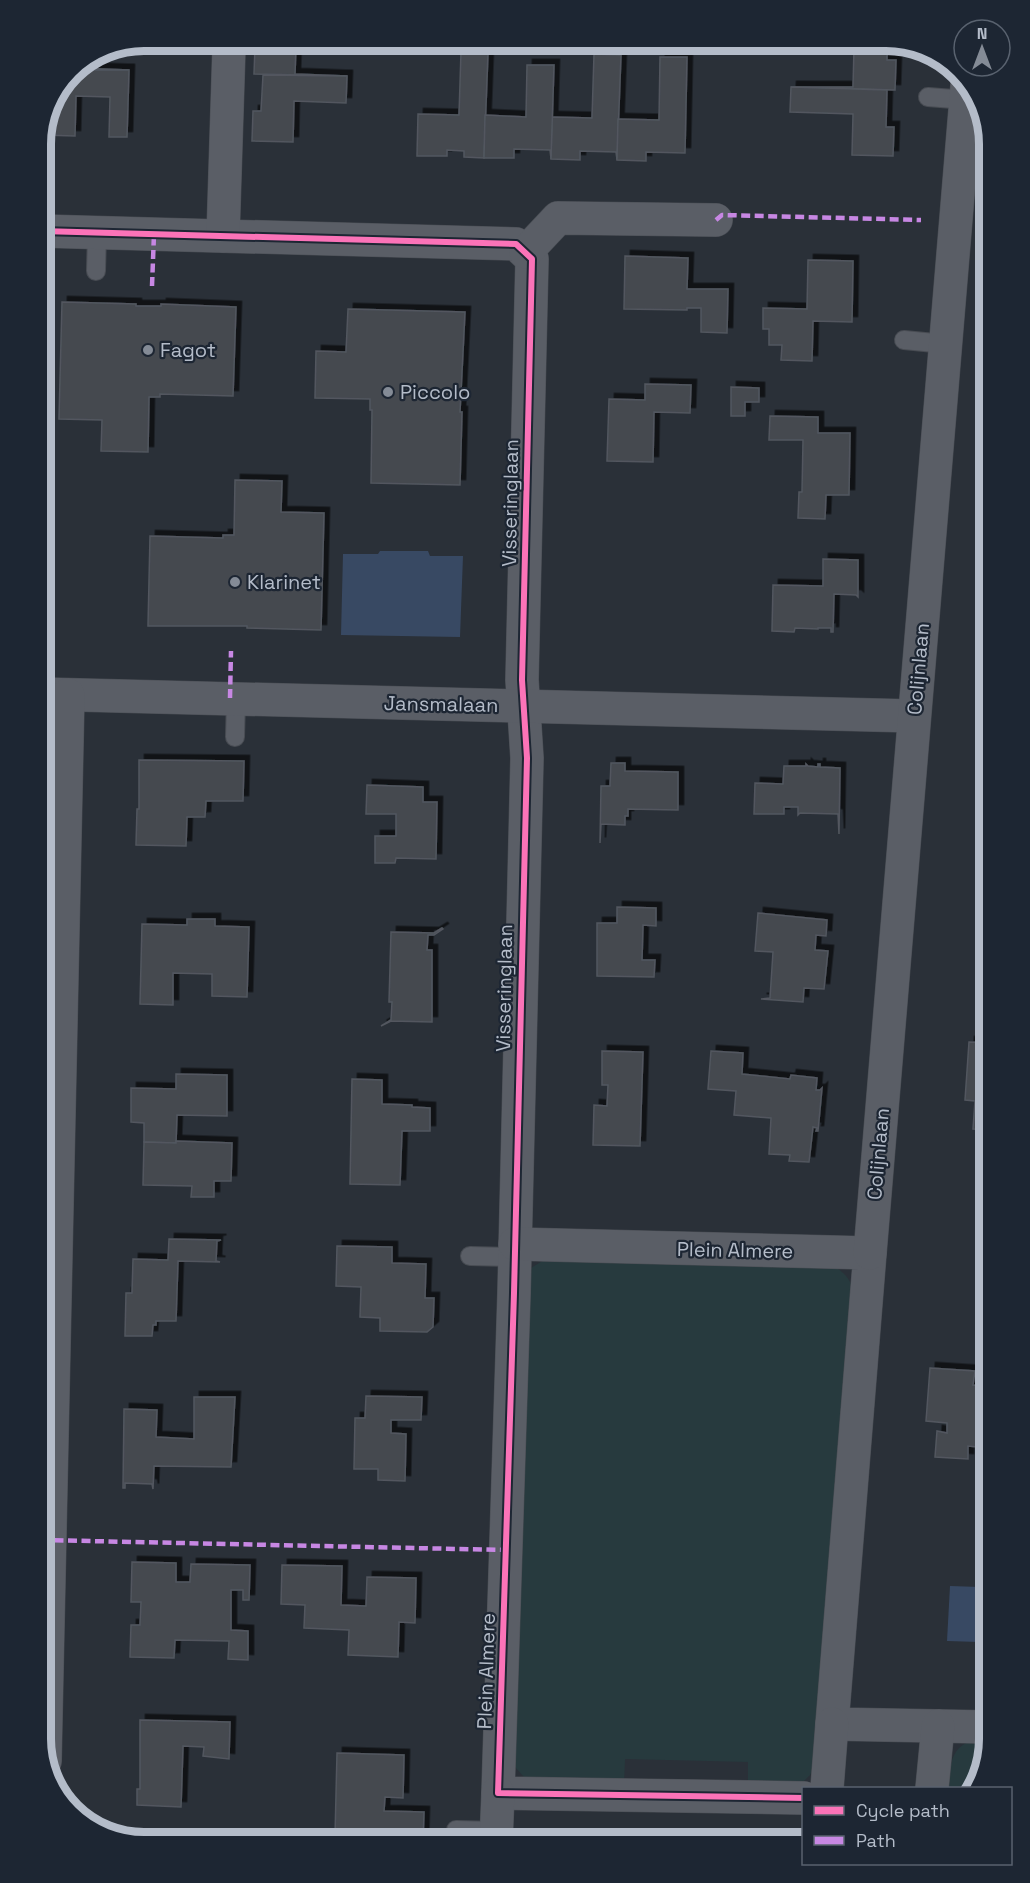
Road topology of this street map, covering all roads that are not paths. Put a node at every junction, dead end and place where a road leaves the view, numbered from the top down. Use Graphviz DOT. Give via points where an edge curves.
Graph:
graph roads {
  1 [pos="229,51"];
  2 [pos="964,93"];
  3 [pos="966,95"];
  4 [pos="927,97"];
  5 [pos="716,220"];
  6 [pos="51,231"];
  7 [pos="97,233"];
  8 [pos="223,236"];
  9 [pos="526,252"];
  10 [pos="96,271"];
  11 [pos="904,340"];
  12 [pos="945,344"];
  13 [pos="55,695"];
  14 [pos="236,699"];
  15 [pos="524,706"];
  16 [pos="914,716"];
  17 [pos="235,736"];
  18 [pos="51,1121"];
  19 [pos="515,1250"];
  20 [pos="870,1253"];
  21 [pos="470,1256"];
  22 [pos="832,1724"];
  23 [pos="938,1726"];
  24 [pos="979,1727"];
  25 [pos="826,1787"];
  26 [pos="932,1787"];
  27 [pos="498,1793"];
  28 [pos="802,1798"];
  29 [pos="456,1830"];
  30 [pos="467,1832"];
  31 [pos="496,1832"];
  1 -- 8 [label="street"];
  2 -- 4 [label="lane"];
  3 -- 12 [label="street, Colijnlaan"];
  5 -- 9 [label="street" via="558,218"];
  6 -- 7 [label="street"];
  7 -- 8 [label="street"];
  7 -- 10 [label="lane"];
  8 -- 9 [label="street" via="516,244"];
  9 -- 15 [label="street, Visseringlaan" via="532,259"];
  11 -- 12 [label="lane"];
  12 -- 16 [label="street, Colijnlaan"];
  13 -- 14 [label="street, Jansmalaan"];
  13 -- 18 [label="street"];
  14 -- 15 [label="street, Jansmalaan"];
  14 -- 17 [label="lane"];
  15 -- 16 [label="street, Jansmalaan"];
  15 -- 19 [label="street, Visseringlaan" via="527,758"];
  16 -- 20 [label="street, Colijnlaan"];
  19 -- 20 [label="street, Plein Almere"];
  19 -- 21 [label="lane"];
  19 -- 27 [label="street, Plein Almere"];
  20 -- 22 [label="street"];
  22 -- 23 [label="street"];
  22 -- 25 [label="street"];
  23 -- 24 [label="street"];
  23 -- 26 [label="street"];
  27 -- 28 [label="street"];
  27 -- 31 [label="street, Plein Almere"];
  29 -- 30 [label="lane"];
}
